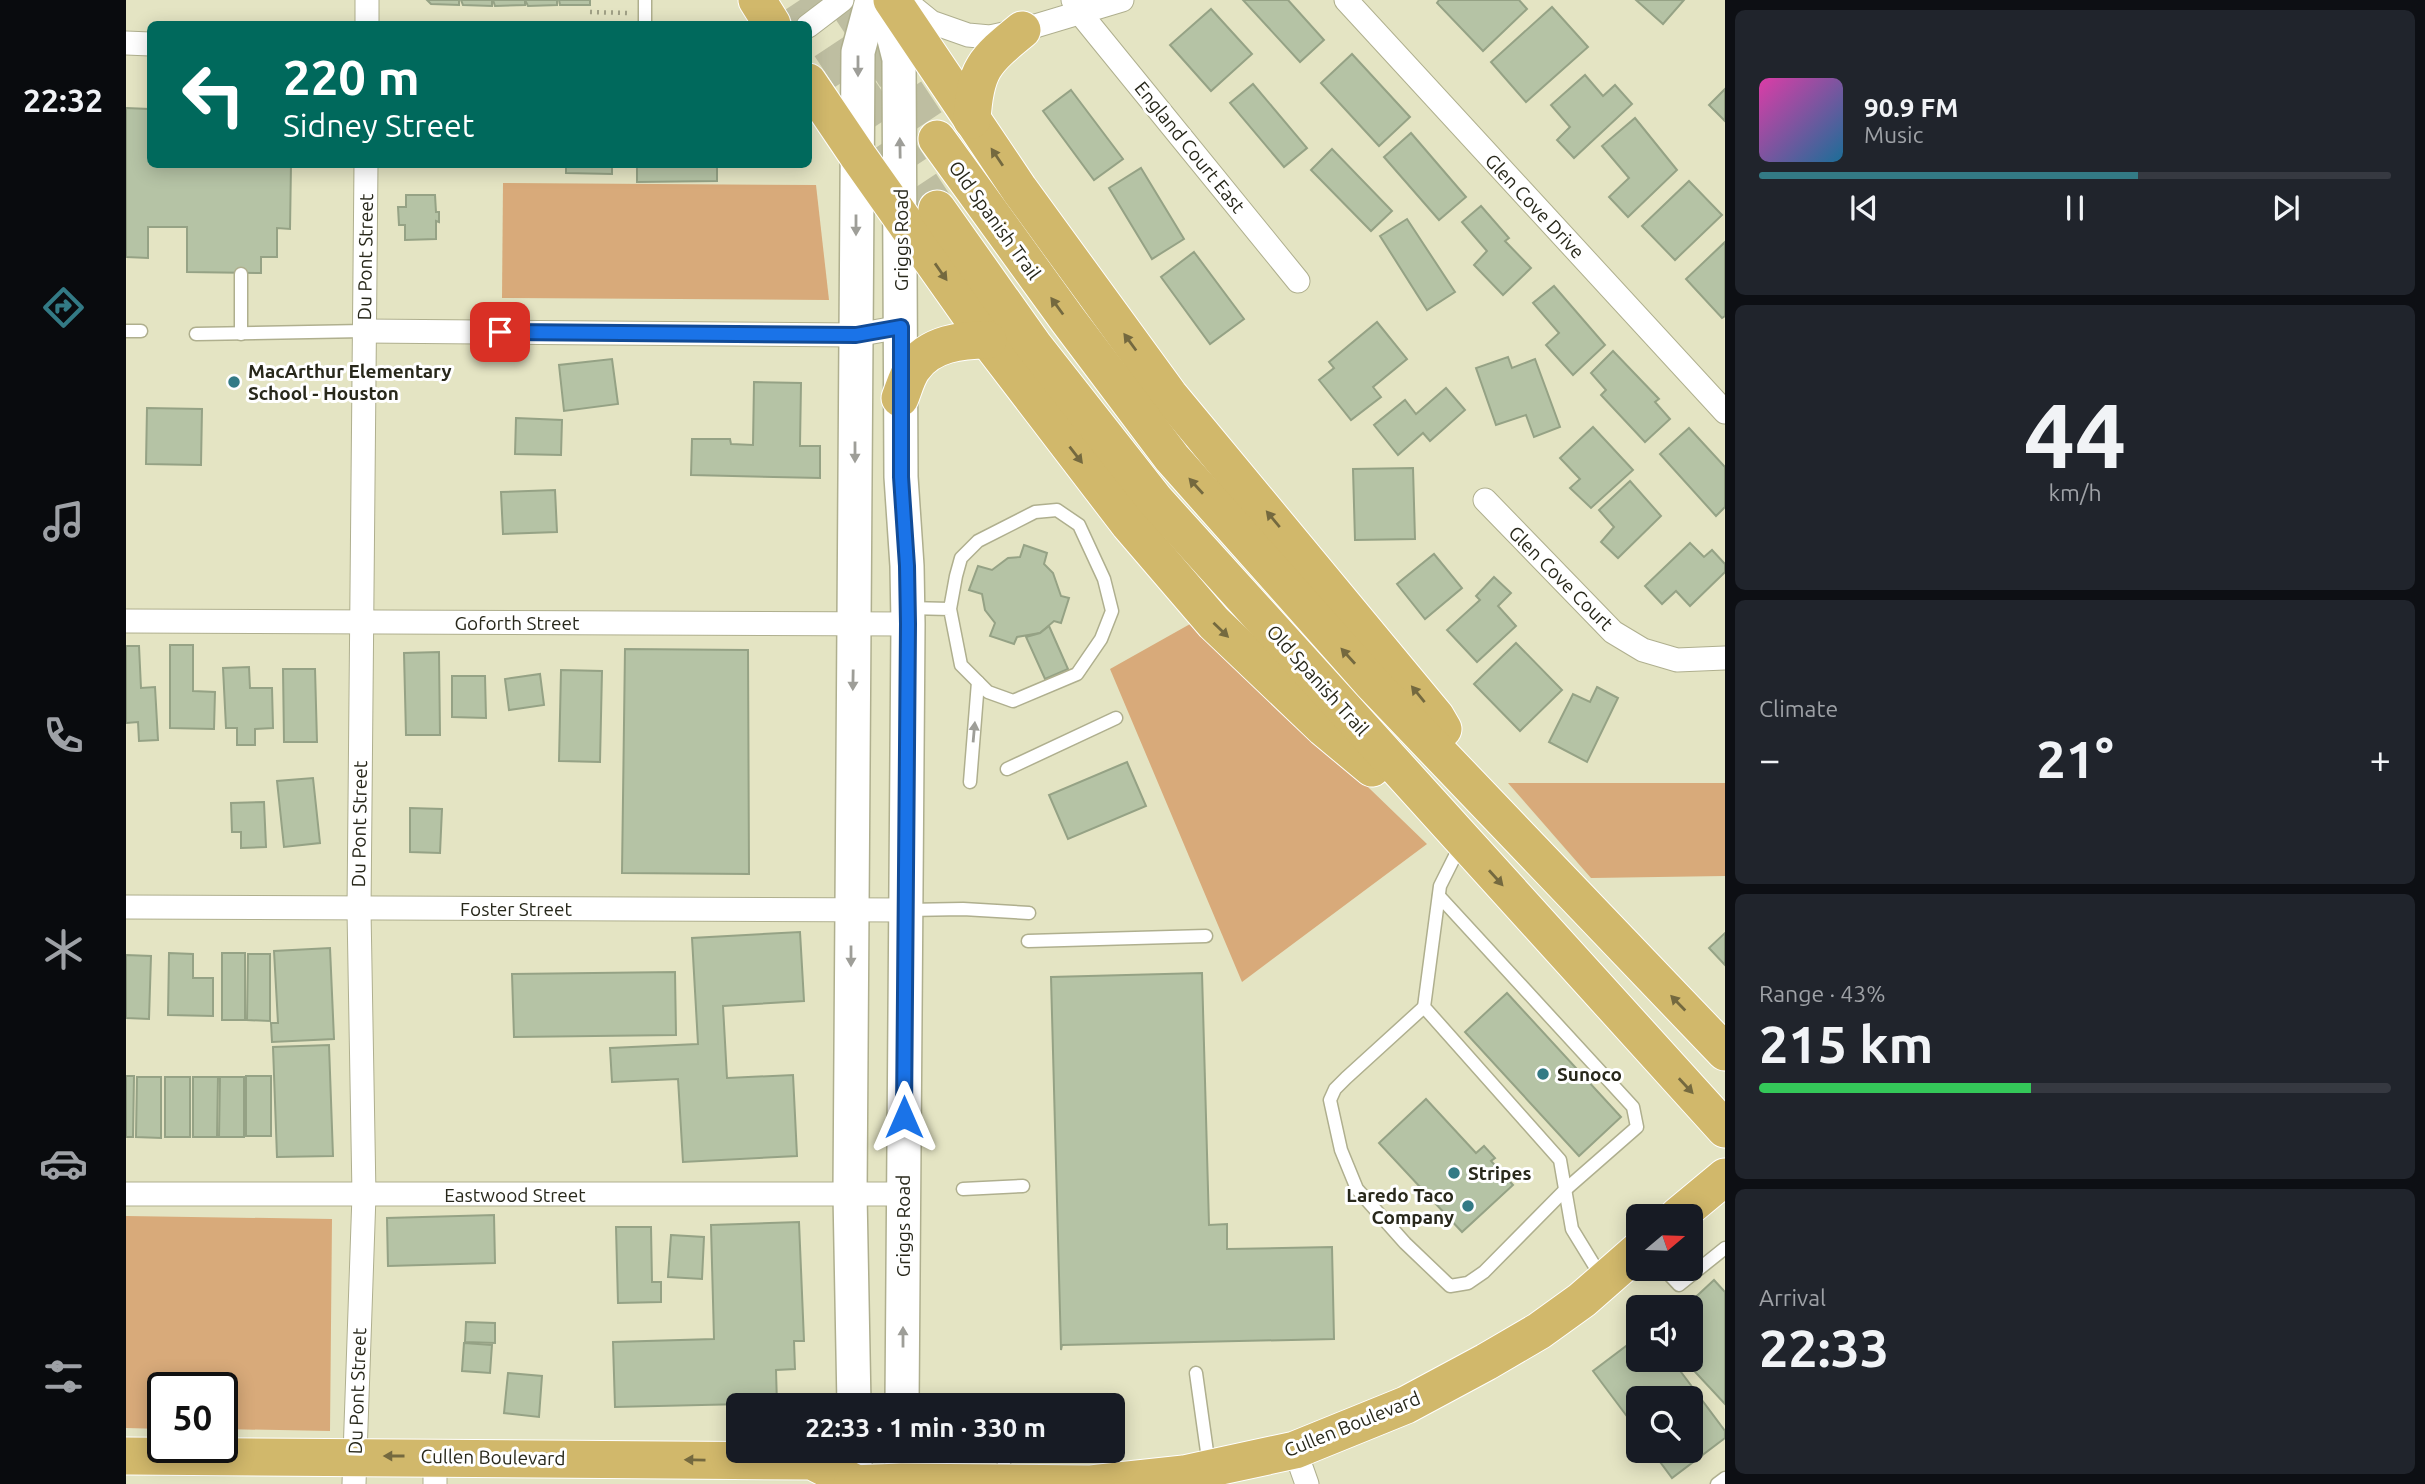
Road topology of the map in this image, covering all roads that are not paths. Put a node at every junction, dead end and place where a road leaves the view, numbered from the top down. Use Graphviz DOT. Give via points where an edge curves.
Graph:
graph roads {
  1 [pos="367,0"];
  2 [pos="645,0"];
  3 [pos="757,0"];
  4 [pos="842,0"];
  5 [pos="872,0"];
  6 [pos="884,0"];
  7 [pos="892,0"];
  8 [pos="904,0"];
  9 [pos="1122,0"];
  10 [pos="1346,0"];
  11 [pos="1077,7"];
  12 [pos="367,21"];
  13 [pos="645,21"];
  14 [pos="770,21"];
  15 [pos="812,23"];
  16 [pos="1022,30"];
  17 [pos="126,43"];
  18 [pos="147,44"];
  19 [pos="812,88"];
  20 [pos="972,120"];
  21 [pos="936,139"];
  22 [pos="858,156"];
  23 [pos="366,168"];
  24 [pos="937,209"];
  25 [pos="901,217"];
  26 [pos="241,274"];
  27 [pos="1298,281"];
  28 [pos="901,327"];
  29 [pos="126,331"];
  30 [pos="141,331"];
  31 [pos="364,331"];
  32 [pos="196,334"];
  33 [pos="241,334"];
  34 [pos="856,335"];
  35 [pos="988,340"];
  36 [pos="900,398"];
  37 [pos="1725,412"];
  38 [pos="1485,500"];
  39 [pos="950,609"];
  40 [pos="908,616"];
  41 [pos="126,621"];
  42 [pos="361,623"];
  43 [pos="854,623"];
  44 [pos="1725,658"];
  45 [pos="978,682"];
  46 [pos="1116,718"];
  47 [pos="1007,769"];
  48 [pos="970,782"];
  49 [pos="1488,803"];
  50 [pos="1434,809"];
  51 [pos="1462,841"];
  52 [pos="1439,896"];
  53 [pos="126,907"];
  54 [pos="359,910"];
  55 [pos="851,910"];
  56 [pos="905,910"];
  57 [pos="1029,913"];
  58 [pos="1206,936"];
  59 [pos="1028,941"];
  60 [pos="1424,1007"];
  61 [pos="1725,1052"];
  62 [pos="1725,1129"];
  63 [pos="1725,1177"];
  64 [pos="1023,1186"];
  65 [pos="963,1189"];
  66 [pos="1565,1190"];
  67 [pos="126,1194"];
  68 [pos="850,1194"];
  69 [pos="904,1194"];
  70 [pos="364,1195"];
  71 [pos="1692,1204"];
  72 [pos="1725,1248"];
  73 [pos="1626,1262"];
  74 [pos="1703,1266"];
  75 [pos="1604,1281"];
  76 [pos="1196,1373"];
  77 [pos="854,1393"];
  78 [pos="902,1393"];
  79 [pos="1295,1450"];
  80 [pos="126,1456"];
  81 [pos="1004,1463"];
  82 [pos="1209,1467"];
  83 [pos="355,1470"];
  84 [pos="435,1470"];
  85 [pos="902,1472"];
  86 [pos="855,1475"];
  87 [pos="1725,1478"];
  88 [pos="1005,1483"];
  89 [pos="1307,1484"];
  90 [pos="1717,1484"];
  1 -- 12 [label="street"];
  2 -- 13 [label="lane"];
  3 -- 14 [label="main road"];
  4 -- 15 [label="street"];
  5 -- 22 [label="main road, one-way" via="858,52"];
  25 -- 6 [label="main road, Griggs Road, one-way" via="900,59"];
  7 -- 20 [label="main road"];
  8 -- 16 [label="street" via="931,22 968,35 990,37"];
  9 -- 11 [label="street"];
  10 -- 37 [label="street, Glen Cove Drive"];
  11 -- 16 [label="street"];
  11 -- 27 [label="street, England Court East"];
  16 -- 20 [label="main road" via="993,53 978,75"];
  17 -- 18 [label="street"];
  19 -- 22 [label="main road"];
  49 -- 20 [label="main road, one-way" via="1436,717 1169,395"];
  49 -- 21 [label="main road, Old Spanish Trail, one-way" via="1372,683 1172,458"];
  22 -- 25 [label="main road"];
  22 -- 34 [label="main road, one-way"];
  23 -- 31 [label="street, Du Pont Street"];
  24 -- 50 [label="main road, Old Spanish Trail" via="1034,345 1155,500"];
  25 -- 28 [label="main road, Griggs Road"];
  25 -- 35 [label="main road, one-way"];
  26 -- 33 [label="lane"];
  28 -- 34 [label="street"];
  28 -- 36 [label="main road, Griggs Road"];
  29 -- 30 [label="lane"];
  31 -- 33 [label="lane"];
  31 -- 34 [label="street"];
  31 -- 42 [label="street, Du Pont Street"];
  32 -- 33 [label="lane"];
  34 -- 43 [label="main road, one-way"];
  35 -- 36 [label="main road" via="964,340 933,351 914,366"];
  35 -- 50 [label="main road, one-way" via="1129,524 1214,623 1324,728"];
  36 -- 40 [label="main road, Griggs Road"];
  38 -- 44 [label="street, Glen Cove Court" via="1613,632 1643,650 1677,660"];
  39 -- 40 [label="lane"];
  39 -- 45 [label="lane" via="961,665"];
  39 -- 45 [label="lane" via="961,558 978,541 1035,512 1057,510 1079,525 1104,579 1112,611 1101,639 1077,674 1013,701 988,692"];
  40 -- 43 [label="street, Goforth Street"];
  40 -- 56 [label="main road, Griggs Road"];
  41 -- 42 [label="street, Goforth Street"];
  42 -- 43 [label="street, Goforth Street"];
  42 -- 54 [label="street, Du Pont Street"];
  43 -- 55 [label="main road, one-way"];
  48 -- 45 [label="lane, one-way"];
  46 -- 47 [label="lane"];
  49 -- 51 [label="main road"];
  61 -- 49 [label="main road, Old Spanish Trail, one-way"];
  50 -- 51 [label="main road, Old Spanish Trail"];
  51 -- 52 [label="lane"];
  51 -- 62 [label="main road, Old Spanish Trail, one-way"];
  52 -- 60 [label="lane"];
  52 -- 66 [label="lane" via="1633,1107 1637,1127"];
  53 -- 54 [label="street, Foster Street"];
  54 -- 55 [label="street, Foster Street"];
  54 -- 70 [label="street, Du Pont Street"];
  55 -- 56 [label="street, Foster Street"];
  55 -- 68 [label="main road, one-way"];
  56 -- 57 [label="lane"];
  56 -- 69 [label="main road, Griggs Road"];
  58 -- 59 [label="lane"];
  60 -- 66 [label="lane" via="1560,1160"];
  60 -- 66 [label="lane" via="1346,1078 1330,1100 1341,1150 1357,1189 1450,1286 1468,1283 1484,1272"];
  63 -- 71 [label="main road"];
  64 -- 65 [label="lane"];
  66 -- 75 [label="lane" via="1572,1229"];
  67 -- 70 [label="street, Eastwood Street"];
  68 -- 69 [label="street, Eastwood Street"];
  68 -- 70 [label="street, Eastwood Street"];
  68 -- 77 [label="main road"];
  78 -- 69 [label="main road, Griggs Road, one-way"];
  70 -- 83 [label="street, Du Pont Street"];
  72 -- 74 [label="lane"];
  73 -- 75 [label="main road, Cullen Boulevard"];
  75 -- 79 [label="main road, Cullen Boulevard" via="1539,1331 1486,1362 1406,1405"];
  76 -- 82 [label="lane"];
  79 -- 82 [label="main road, Cullen Boulevard"];
  79 -- 89 [label="street"];
  80 -- 83 [label="main road, Cullen Boulevard"];
  81 -- 88 [label="lane"];
  82 -- 88 [label="main road, Cullen Boulevard" via="1091,1484"];
  84 -- 83 [label="main road, Cullen Boulevard, one-way"];
  86 -- 84 [label="main road, Cullen Boulevard, one-way" via="812,1461"];
  85 -- 86 [label="main road, Cullen Boulevard"];
  85 -- 88 [label="main road, Cullen Boulevard"];
  87 -- 90 [label="lane"];
}
